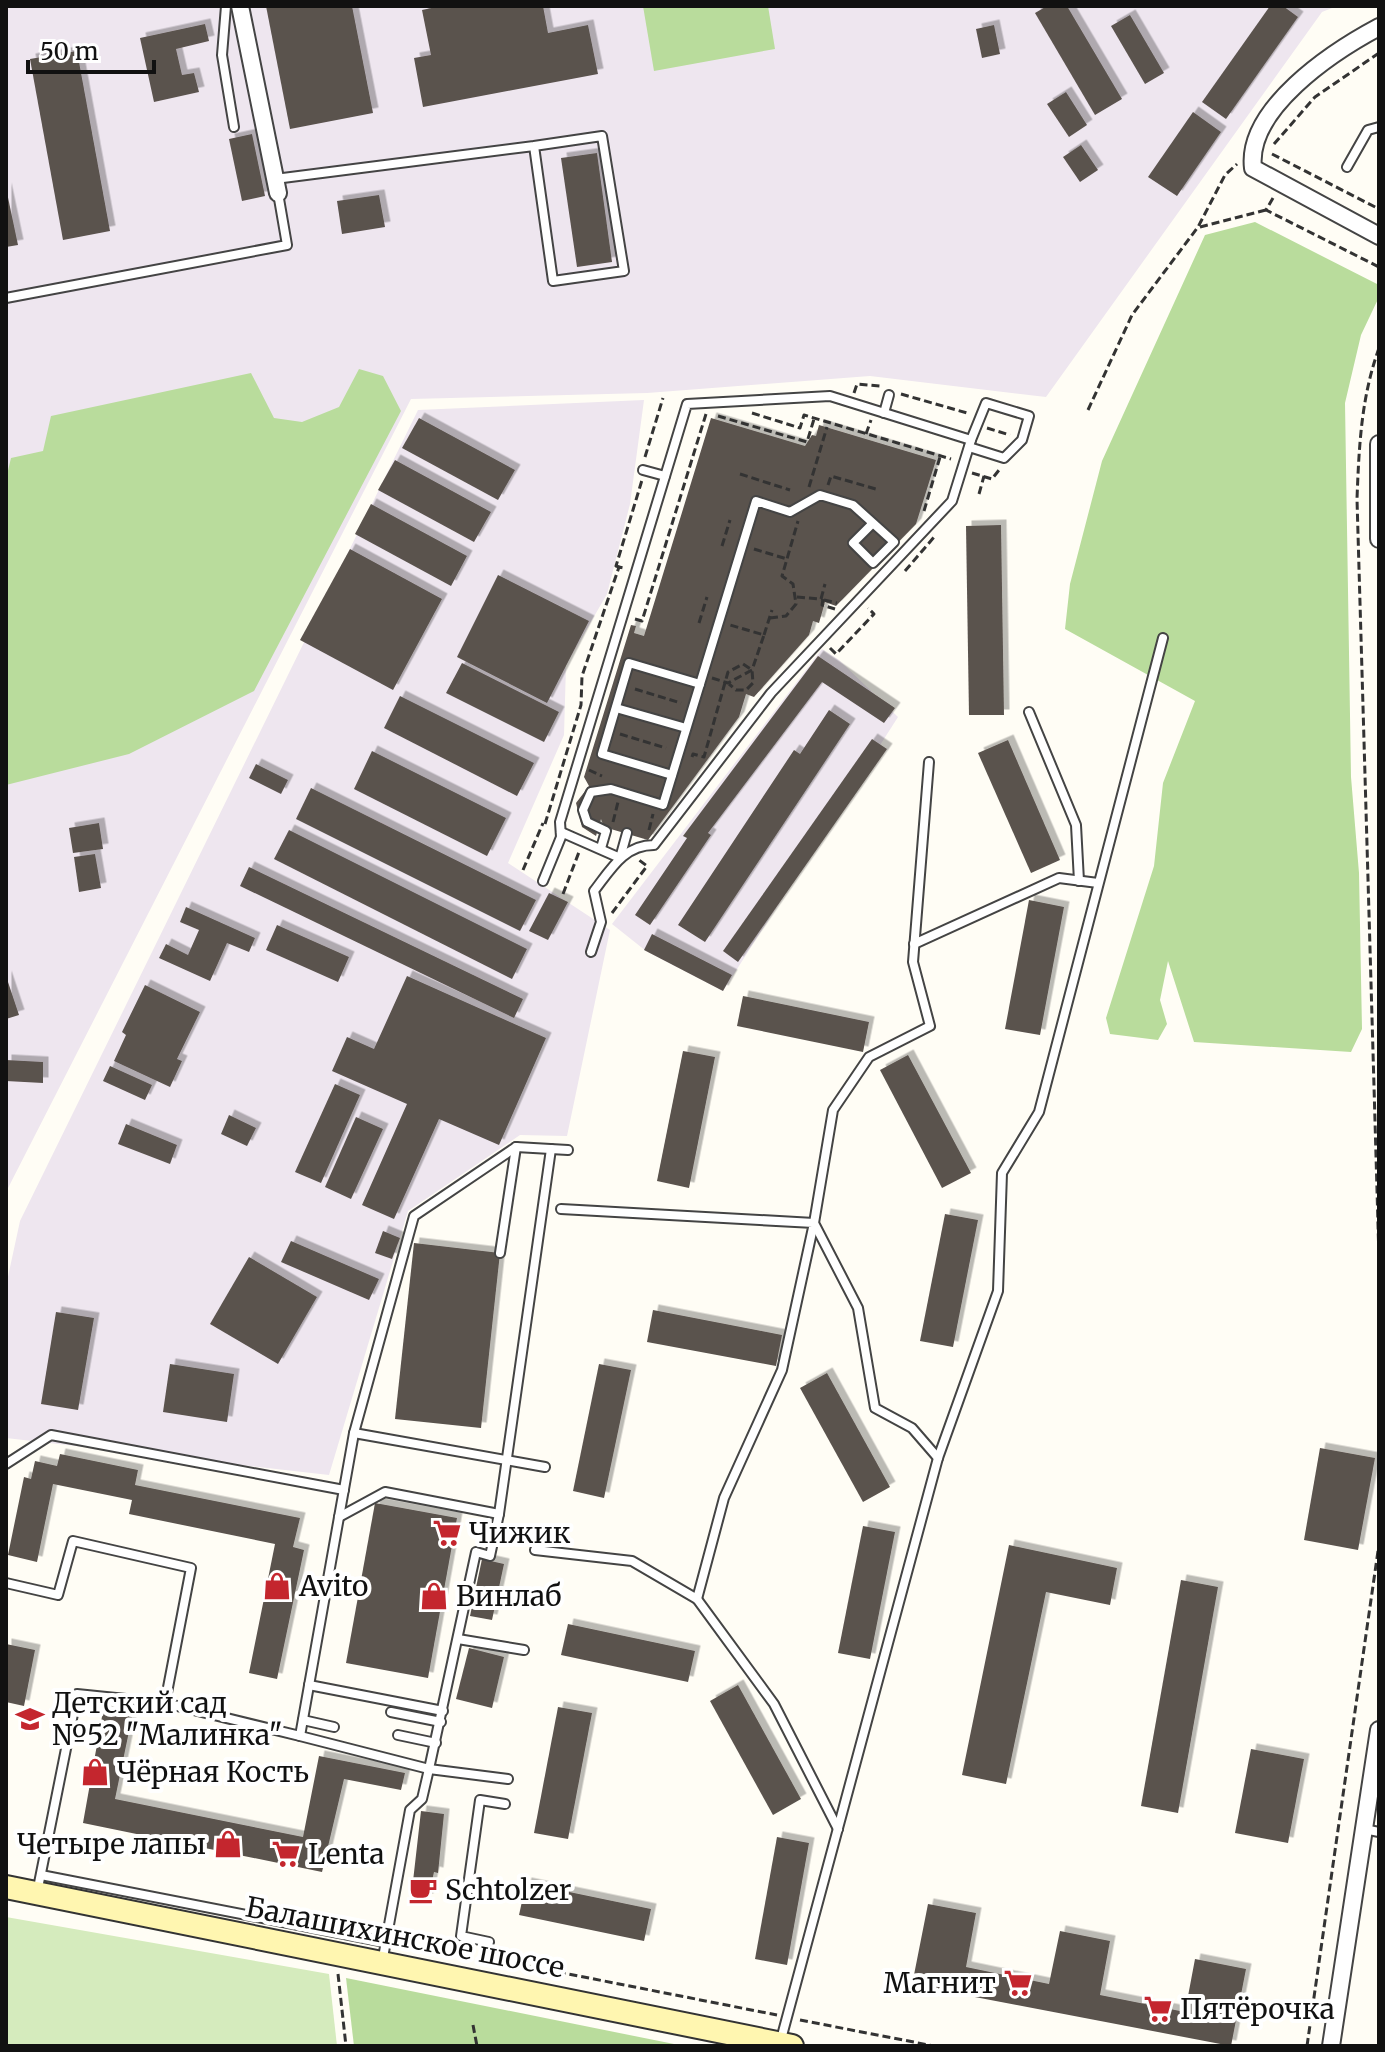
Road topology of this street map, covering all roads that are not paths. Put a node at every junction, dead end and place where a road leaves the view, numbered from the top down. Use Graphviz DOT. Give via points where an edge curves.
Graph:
graph roads {
  1 [pos="226,6"];
  2 [pos="240,6"];
  3 [pos="1379,27"];
  4 [pos="234,127"];
  5 [pos="1379,127"];
  6 [pos="534,146"];
  7 [pos="1347,167"];
  8 [pos="276,186"];
  9 [pos="1379,236"];
  10 [pos="6,298"];
  11 [pos="894,394"];
  12 [pos="884,413"];
  13 [pos="968,442"];
  14 [pos="1379,444"];
  15 [pos="643,470"];
  16 [pos="665,476"];
  17 [pos="873,523"];
  18 [pos="1379,539"];
  19 [pos="1163,638"];
  20 [pos="701,679"];
  21 [pos="616,708"];
  22 [pos="1029,712"];
  23 [pos="686,728"];
  24 [pos="929,762"];
  25 [pos="672,775"];
  26 [pos="557,830"];
  27 [pos="626,830"];
  28 [pos="601,848"];
  29 [pos="620,858"];
  30 [pos="543,881"];
  31 [pos="1079,881"];
  32 [pos="1098,883"];
  33 [pos="914,944"];
  34 [pos="591,952"];
  35 [pos="516,1147"];
  36 [pos="551,1149"];
  37 [pos="568,1150"];
  38 [pos="561,1209"];
  39 [pos="814,1223"];
  40 [pos="500,1253"];
  41 [pos="354,1433"];
  42 [pos="938,1458"];
  43 [pos="508,1460"];
  44 [pos="6,1464"];
  45 [pos="545,1467"];
  46 [pos="344,1490"];
  47 [pos="499,1514"];
  48 [pos="339,1517"];
  49 [pos="535,1550"];
  50 [pos="6,1583"];
  51 [pos="697,1599"];
  52 [pos="458,1639"];
  53 [pos="524,1650"];
  54 [pos="309,1685"];
  55 [pos="165,1703"];
  56 [pos="443,1711"];
  57 [pos="391,1712"];
  58 [pos="303,1720"];
  59 [pos="441,1722"];
  60 [pos="334,1727"];
  61 [pos="1379,1730"];
  62 [pos="398,1735"];
  63 [pos="300,1736"];
  64 [pos="436,1743"];
  65 [pos="429,1769"];
  66 [pos="508,1779"];
  67 [pos="505,1804"];
  68 [pos="838,1829"];
  69 [pos="1372,1830"];
  70 [pos="39,1884"];
  71 [pos="6,1887"];
  72 [pos="489,1942"];
  73 [pos="384,1953"];
  74 [pos="786,2045"];
  75 [pos="1331,2046"];
  1 -- 4 [label="lane" via="222,55"];
  2 -- 8 [label="street"];
  3 -- 9 [label="street" via="1348,44 1297,86 1260,124 1251,150 1253,168"];
  5 -- 7 [label="lane" via="1368,130"];
  6 -- 6 [label="lane" via="553,281 624,271 602,136"];
  6 -- 8 [label="lane"];
  8 -- 10 [label="lane" via="287,245"];
  11 -- 12 [label="lane"];
  12 -- 13 [label="lane"];
  12 -- 16 [label="lane" via="830,396 687,404"];
  13 -- 13 [label="lane" via="986,403 1029,416 1022,439 1004,458"];
  13 -- 29 [label="lane" via="952,501 771,693 654,845 636,845"];
  14 -- 18 [label="street"];
  15 -- 16 [label="lane"];
  16 -- 26 [label="lane"];
  17 -- 17 [label="lane" via="853,543 873,563 894,542"];
  17 -- 20 [label="lane" via="853,505 824,496 790,512 756,501"];
  19 -- 32 [label="lane"];
  20 -- 21 [label="lane" via="629,663"];
  20 -- 23 [label="lane"];
  21 -- 23 [label="lane"];
  21 -- 25 [label="lane" via="602,754"];
  22 -- 31 [label="lane" via="1076,825"];
  23 -- 25 [label="lane"];
  24 -- 33 [label="lane"];
  25 -- 28 [label="lane" via="663,805 611,789 591,792 583,810 587,822 606,831"];
  26 -- 28 [label="lane"];
  26 -- 30 [label="lane"];
  27 -- 29 [label="lane"];
  28 -- 29 [label="lane"];
  29 -- 34 [label="lane" via="594,891 601,922"];
  31 -- 32 [label="lane"];
  31 -- 33 [label="lane" via="1059,878"];
  32 -- 42 [label="lane" via="1039,1112 1002,1173 998,1291"];
  33 -- 39 [label="lane" via="913,962 930,1026 869,1057 833,1110"];
  35 -- 36 [label="lane"];
  35 -- 40 [label="lane"];
  35 -- 41 [label="lane" via="414,1216"];
  36 -- 37 [label="lane"];
  36 -- 43 [label="lane"];
  38 -- 39 [label="lane"];
  39 -- 42 [label="lane" via="858,1308 875,1408 912,1428"];
  39 -- 51 [label="lane" via="782,1370 724,1498"];
  41 -- 43 [label="lane"];
  41 -- 46 [label="lane"];
  42 -- 68 [label="lane"];
  43 -- 45 [label="lane"];
  43 -- 47 [label="lane"];
  44 -- 46 [label="lane" via="51,1435"];
  46 -- 48 [label="lane"];
  47 -- 48 [label="lane" via="385,1492"];
  47 -- 52 [label="lane" via="490,1556 476,1552"];
  48 -- 54 [label="lane"];
  49 -- 51 [label="lane" via="632,1561"];
  50 -- 55 [label="lane" via="58,1595 73,1541 191,1568"];
  51 -- 68 [label="lane" via="774,1704"];
  52 -- 53 [label="lane"];
  52 -- 56 [label="lane"];
  54 -- 56 [label="lane"];
  54 -- 58 [label="lane"];
  55 -- 63 [label="lane"];
  55 -- 70 [label="lane" via="77,1694"];
  56 -- 59 [label="lane"];
  57 -- 59 [label="lane"];
  58 -- 60 [label="lane"];
  58 -- 63 [label="lane"];
  59 -- 64 [label="lane"];
  61 -- 69 [label="street"];
  62 -- 64 [label="lane"];
  63 -- 65 [label="lane"];
  64 -- 65 [label="lane"];
  65 -- 66 [label="lane"];
  65 -- 73 [label="lane" via="422,1799 410,1810"];
  67 -- 72 [label="lane" via="480,1800 461,1936"];
  68 -- 74 [label="lane" via="787,2017"];
  69 -- 75 [label="street"];
  70 -- 71 [label="main road, Балашихинское шоссе"];
  70 -- 73 [label="lane"];
  70 -- 73 [label="main road, Балашихинское шоссе" via="338,1955"];
  73 -- 74 [label="main road, Балашихинское шоссе"];
}
